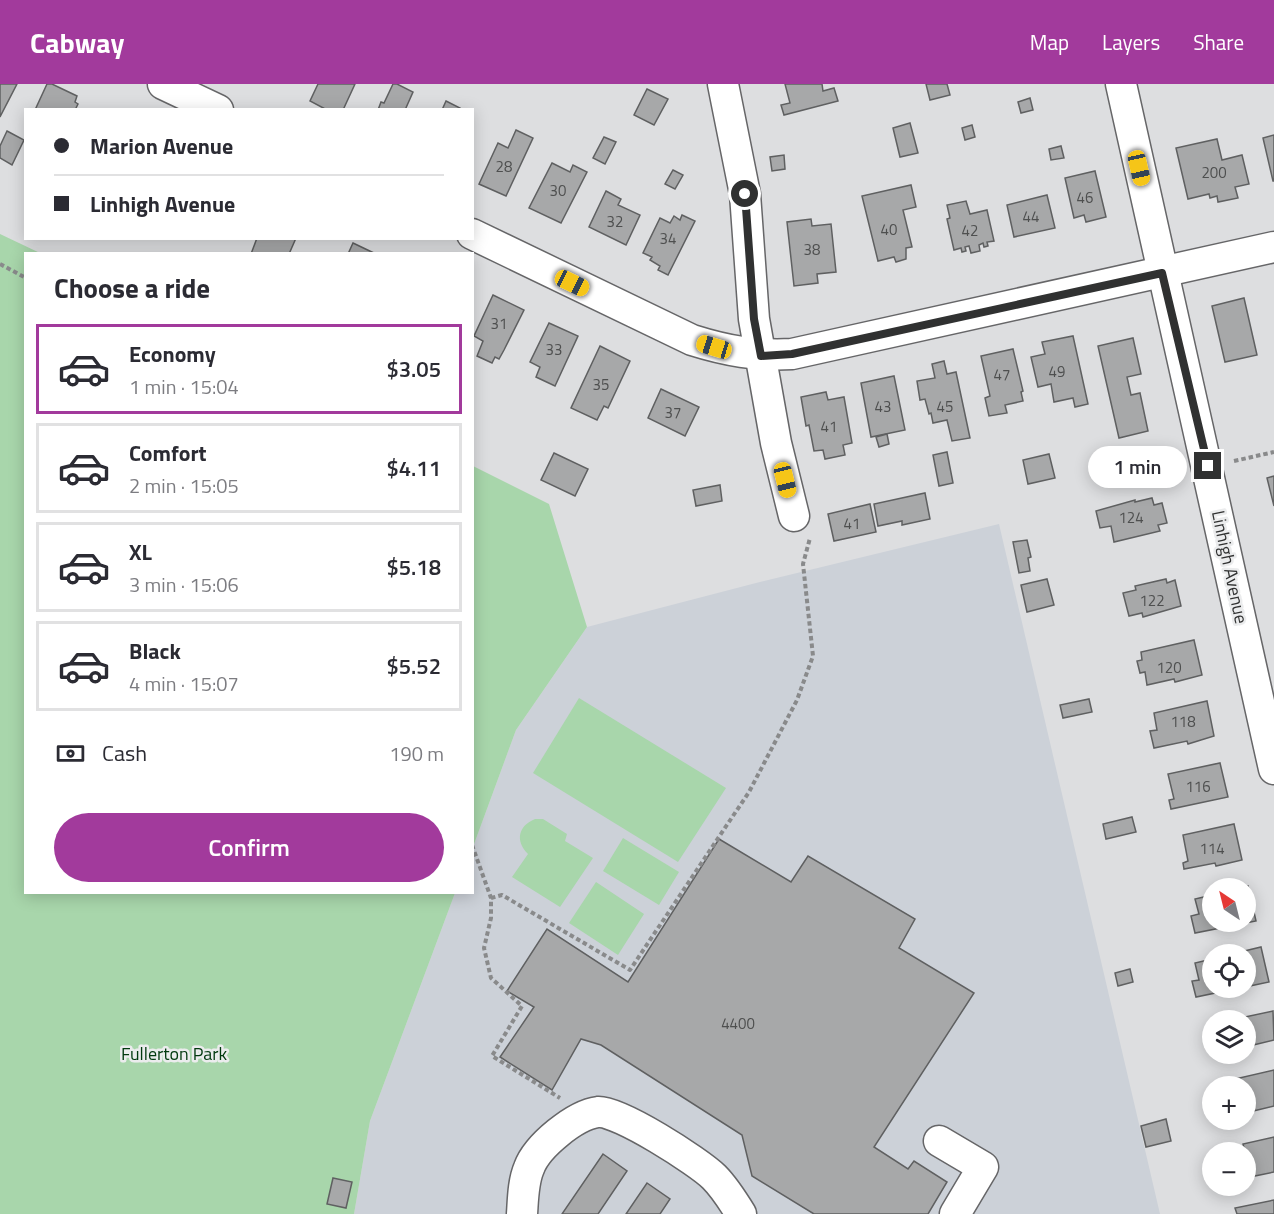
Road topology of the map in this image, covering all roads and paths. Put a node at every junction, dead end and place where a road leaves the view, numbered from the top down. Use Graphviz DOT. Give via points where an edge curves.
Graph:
graph roads {
  1 [pos="163,84"];
  2 [pos="723,84"];
  3 [pos="1120,84"];
  4 [pos="214,108"];
  5 [pos="474,235"];
  6 [pos="1274,247"];
  7 [pos="0,264"];
  8 [pos="1162,273"];
  9 [pos="24,277"];
  10 [pos="761,356"];
  11 [pos="1274,452"];
  12 [pos="1208,466"];
  13 [pos="794,516"];
  14 [pos="1274,769"];
  15 [pos="474,851"];
  16 [pos="491,898"];
  17 [pos="581,1117"];
  18 [pos="939,1141"];
  19 [pos="522,1214"];
  20 [pos="741,1214"];
  21 [pos="955,1214"];
  1 -- 4 [label="street"];
  2 -- 10 [label="street" via="745,194 754,319"];
  3 -- 8 [label="street, Linhigh Avenue"];
  5 -- 10 [label="street" via="692,340"];
  6 -- 8 [label="street"];
  7 -- 9 [label="path"];
  8 -- 10 [label="street" via="792,354"];
  8 -- 12 [label="street, Linhigh Avenue"];
  10 -- 13 [label="street"];
  11 -- 12 [label="path"];
  12 -- 14 [label="street, Linhigh Avenue"];
  13 -- 16 [label="path" via="812,530 803,564 813,656 797,700 749,792 630,970 502,895"];
  15 -- 16 [label="path"];
  16 -- 17 [label="path" via="484,948 491,978 522,1006 492,1056 571,1105"];
  17 -- 19 [label="street" via="559,1132 529,1168"];
  17 -- 20 [label="street" via="600,1112 651,1134 713,1175"];
  18 -- 21 [label="street" via="983,1167"];
}
